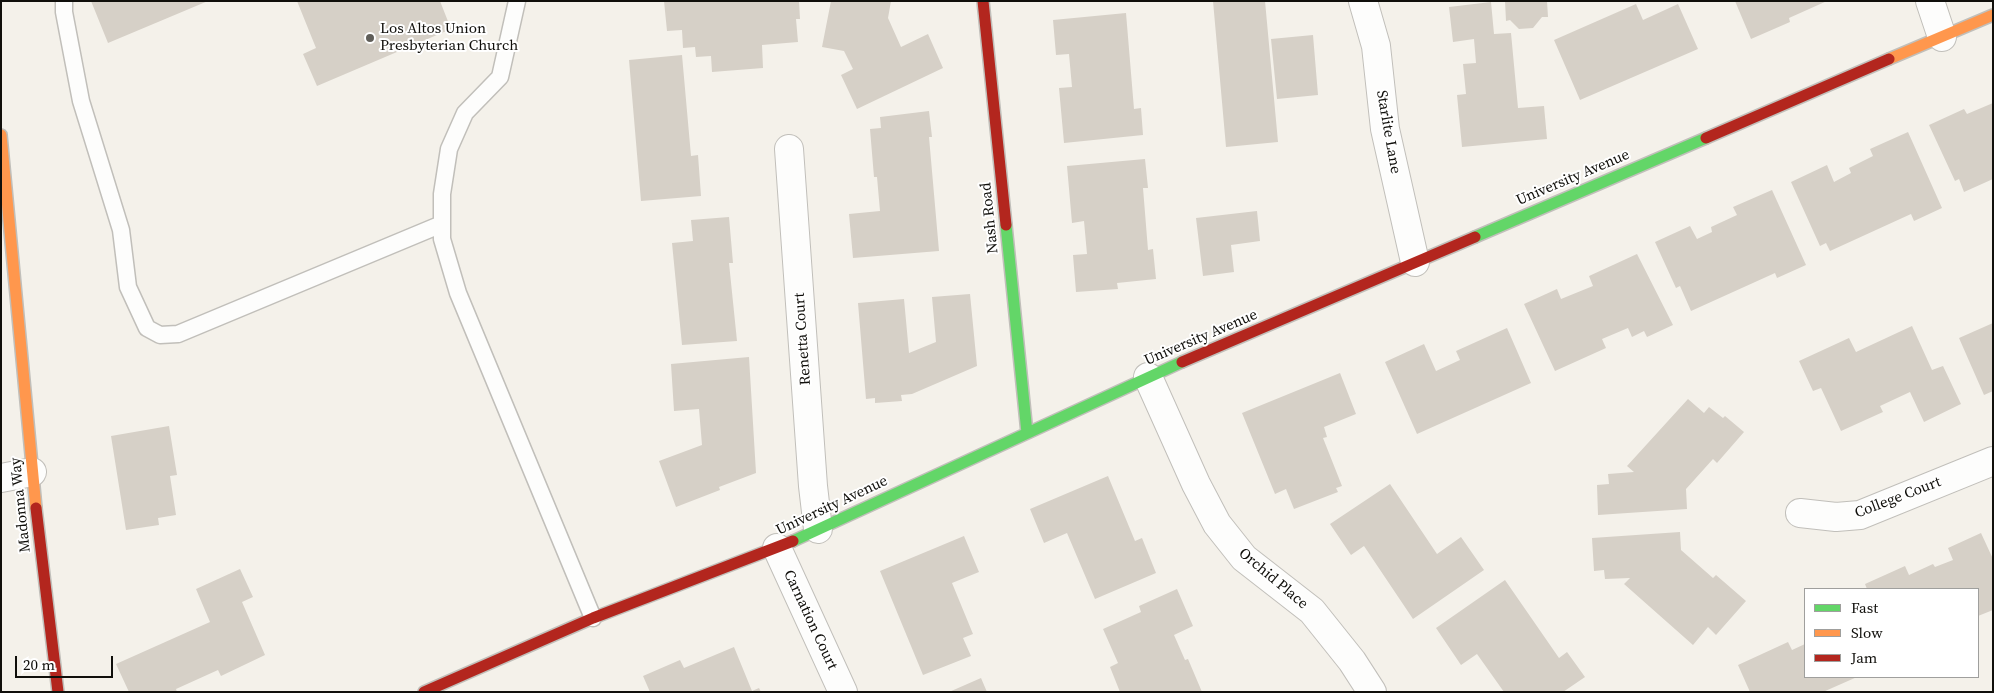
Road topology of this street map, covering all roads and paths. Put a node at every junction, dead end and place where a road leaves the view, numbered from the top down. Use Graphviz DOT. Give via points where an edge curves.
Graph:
graph roads {
  1 [pos="64,1"];
  2 [pos="517,1"];
  3 [pos="983,1"];
  4 [pos="1364,1"];
  5 [pos="1930,1"];
  6 [pos="1993,15"];
  7 [pos="1942,37"];
  8 [pos="1,135"];
  9 [pos="788,149"];
  10 [pos="442,224"];
  11 [pos="1415,262"];
  12 [pos="1148,377"];
  13 [pos="1027,432"];
  14 [pos="1993,461"];
  15 [pos="32,472"];
  16 [pos="1,478"];
  17 [pos="1800,513"];
  18 [pos="818,529"];
  19 [pos="778,548"];
  20 [pos="593,618"];
  21 [pos="58,692"];
  22 [pos="424,692"];
  23 [pos="843,692"];
  24 [pos="1372,692"];
  1 -- 10 [label="lane" via="81,101 121,230 128,287 147,328 160,335 178,334"];
  2 -- 10 [label="lane" via="500,77 465,113 449,149 442,194"];
  3 -- 13 [label="street, Nash Road"];
  4 -- 11 [label="street, Starlite Lane" via="1376,46 1385,129"];
  5 -- 7 [label="street"];
  6 -- 7 [label="street, University Avenue"];
  7 -- 11 [label="street, University Avenue"];
  8 -- 15 [label="street, Madonna Way"];
  9 -- 18 [label="street, Renetta Court"];
  10 -- 20 [label="lane" via="442,240 458,293"];
  11 -- 12 [label="street, University Avenue"];
  12 -- 13 [label="street, University Avenue"];
  12 -- 24 [label="street, Orchid Place" via="1217,524 1244,558 1312,611"];
  13 -- 18 [label="street, University Avenue"];
  14 -- 17 [label="street, College Court" via="1860,515 1836,517"];
  15 -- 16 [label="street"];
  15 -- 21 [label="street, Madonna Way"];
  18 -- 19 [label="street, University Avenue"];
  19 -- 20 [label="street, University Avenue"];
  19 -- 23 [label="street, Carnation Court"];
  20 -- 22 [label="street, University Avenue"];
}
